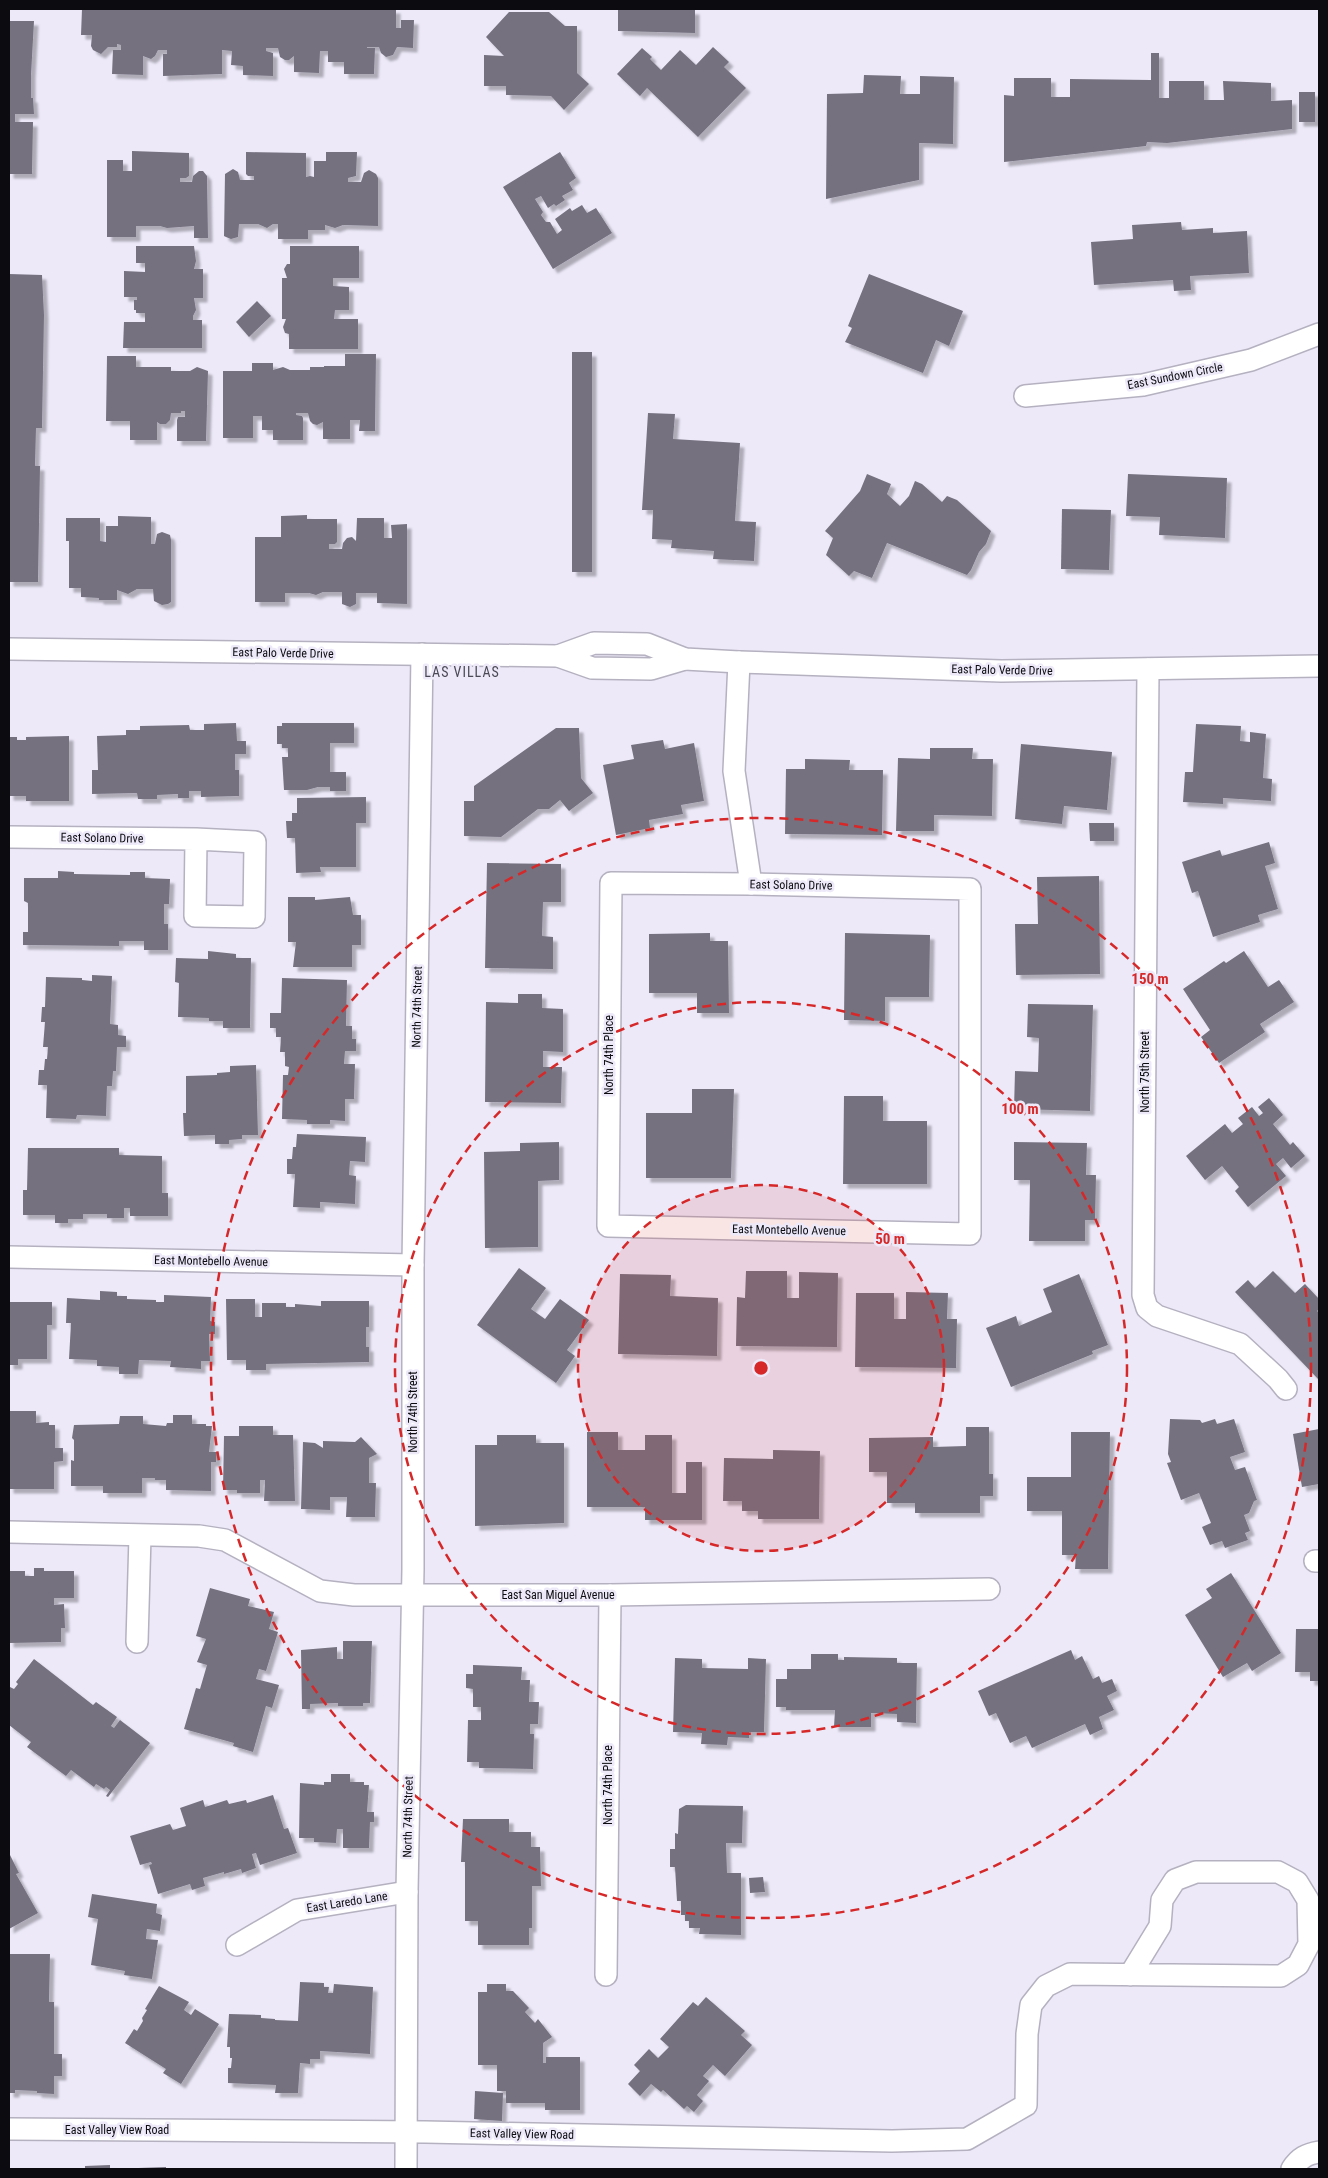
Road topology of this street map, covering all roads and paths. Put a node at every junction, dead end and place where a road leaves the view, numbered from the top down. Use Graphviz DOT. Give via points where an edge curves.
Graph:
graph roads {
  1 [pos="1319,334"];
  2 [pos="1025,396"];
  3 [pos="9,649"];
  4 [pos="422,654"];
  5 [pos="739,662"];
  6 [pos="1319,666"];
  7 [pos="1148,670"];
  8 [pos="9,837"];
  9 [pos="196,839"];
  10 [pos="611,883"];
  11 [pos="751,884"];
  12 [pos="608,1226"];
  13 [pos="970,1234"];
  14 [pos="9,1257"];
  15 [pos="413,1265"];
  16 [pos="1286,1389"];
  17 [pos="9,1532"];
  18 [pos="140,1536"];
  19 [pos="989,1589"];
  20 [pos="412,1595"];
  21 [pos="610,1595"];
  22 [pos="137,1642"];
  23 [pos="407,1892"];
  24 [pos="237,1945"];
  25 [pos="606,1975"];
  26 [pos="1130,1975"];
  27 [pos="9,2129"];
  28 [pos="406,2132"];
  29 [pos="1319,2152"];
  30 [pos="1295,2165"];
  31 [pos="406,2169"];
  1 -- 2 [label="street, East Sundown Circle" via="1251,360 1143,385"];
  3 -- 4 [label="street, East Palo Verde Drive"];
  4 -- 5 [label="street, East Palo Verde Drive" via="558,656 592,668 651,669 685,659"];
  4 -- 15 [label="street, North 74th Street"];
  5 -- 7 [label="street, East Palo Verde Drive" via="1001,671"];
  5 -- 11 [label="street" via="734,771"];
  6 -- 7 [label="street, East Palo Verde Drive"];
  7 -- 16 [label="street, North 75th Street" via="1143,1296 1147,1308 1157,1316 1240,1344"];
  8 -- 9 [label="street, East Solano Drive"];
  9 -- 9 [label="street, East Solano Drive" via="195,916 254,917 255,842"];
  10 -- 11 [label="street, East Solano Drive"];
  10 -- 12 [label="street, North 74th Place"];
  11 -- 13 [label="street, East Solano Drive" via="970,889"];
  12 -- 13 [label="street, East Montebello Avenue"];
  14 -- 15 [label="street, East Montebello Avenue"];
  15 -- 20 [label="street, North 74th Street"];
  17 -- 18 [label="street, East San Miguel Avenue"];
  18 -- 20 [label="street, East San Miguel Avenue" via="199,1536 225,1540 320,1591 354,1595"];
  18 -- 22 [label="street"];
  19 -- 21 [label="street, East San Miguel Avenue"];
  20 -- 21 [label="street, East San Miguel Avenue"];
  20 -- 23 [label="street, North 74th Street"];
  21 -- 25 [label="street, North 74th Place"];
  23 -- 24 [label="street, East Laredo Lane" via="297,1910"];
  23 -- 28 [label="street, North 74th Street"];
  26 -- 26 [label="street" via="1281,1976 1298,1965 1309,1944 1308,1900 1296,1882 1278,1872 1196,1872 1175,1880 1162,1900 1160,1926"];
  26 -- 28 [label="street, East Valley View Road" via="1070,1974 1046,1986 1031,2005 1026,2034 1026,2105 967,2138 892,2141"];
  27 -- 28 [label="street, East Valley View Road"];
  28 -- 31 [label="street, North 74th Street"];
  29 -- 30 [label="street" via="1307,2154"];
}
